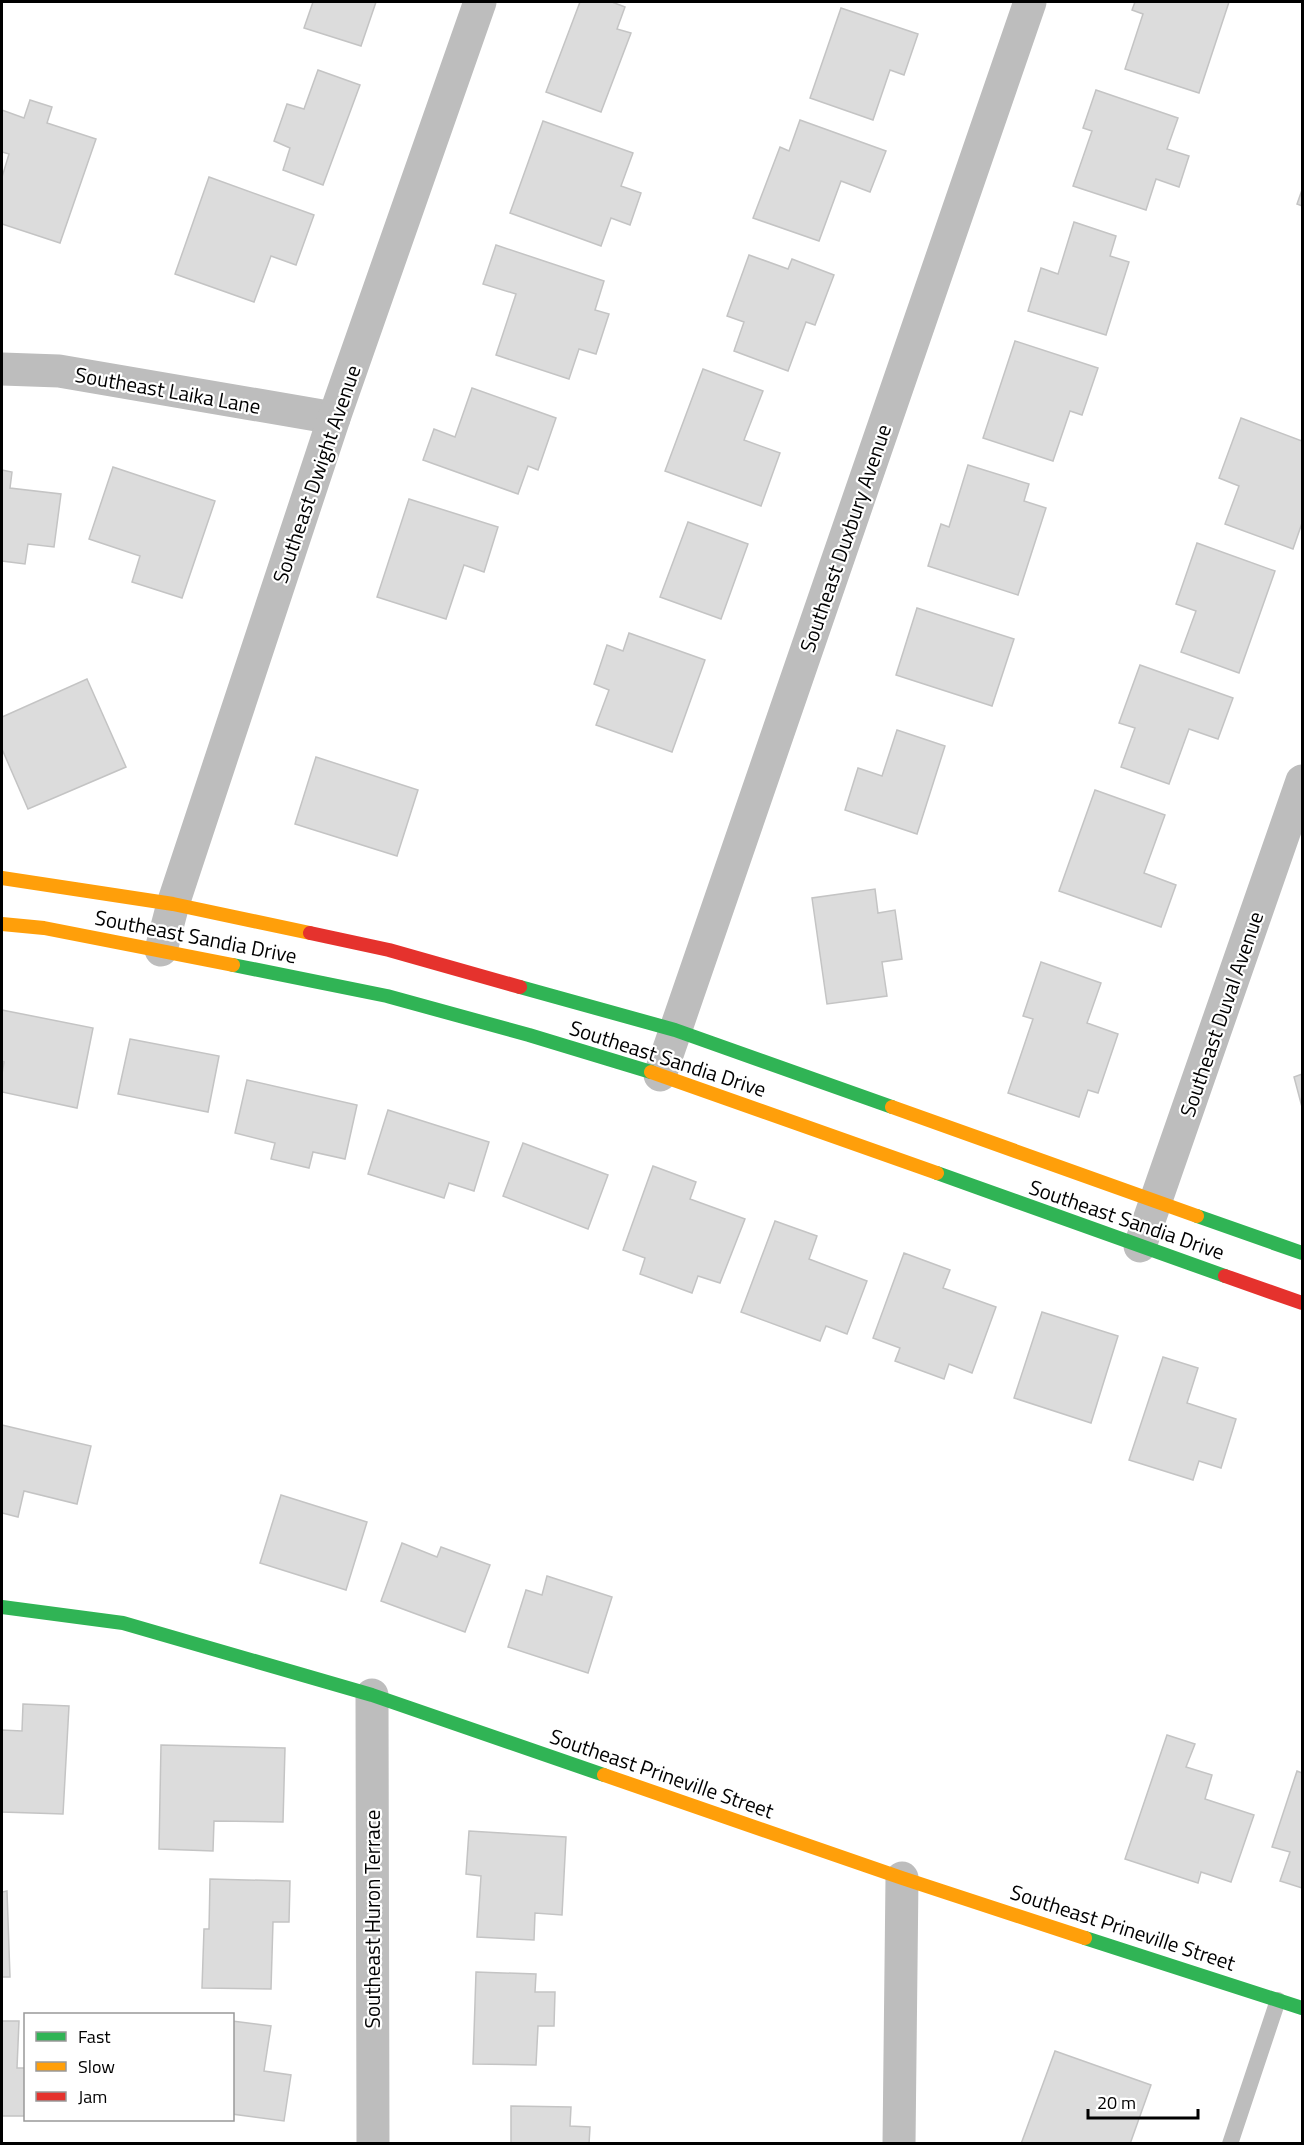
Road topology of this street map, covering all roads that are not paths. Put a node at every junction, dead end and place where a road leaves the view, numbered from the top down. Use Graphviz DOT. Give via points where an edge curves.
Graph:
graph roads {
  1 [pos="480,2"];
  2 [pos="1030,2"];
  3 [pos="2,369"];
  4 [pos="334,418"];
  5 [pos="1302,781"];
  6 [pos="2,878"];
  7 [pos="172,904"];
  8 [pos="2,924"];
  9 [pos="161,950"];
  10 [pos="675,1030"];
  11 [pos="660,1075"];
  12 [pos="1156,1202"];
  13 [pos="1140,1246"];
  14 [pos="1302,1253"];
  15 [pos="1302,1303"];
  16 [pos="2,1607"];
  17 [pos="372,1695"];
  18 [pos="902,1878"];
  19 [pos="1278,2000"];
  20 [pos="1302,2008"];
  21 [pos="373,2144"];
  22 [pos="899,2144"];
  23 [pos="1230,2144"];
  1 -- 4 [label="street, Southeast Dwight Avenue"];
  2 -- 10 [label="street, Southeast Duxbury Avenue"];
  3 -- 4 [label="street, Southeast Laika Lane" via="59,371"];
  4 -- 7 [label="street, Southeast Dwight Avenue"];
  5 -- 12 [label="street, Southeast Duval Avenue"];
  6 -- 7 [label="street, Southeast Sandia Drive"];
  7 -- 9 [label="street, Southeast Dwight Avenue"];
  7 -- 10 [label="street, Southeast Sandia Drive" via="388,950"];
  8 -- 9 [label="street, Southeast Sandia Drive" via="44,927"];
  9 -- 11 [label="street, Southeast Sandia Drive" via="387,996"];
  10 -- 11 [label="street, Southeast Duxbury Avenue"];
  10 -- 12 [label="street, Southeast Sandia Drive"];
  11 -- 13 [label="street, Southeast Sandia Drive"];
  12 -- 13 [label="street, Southeast Duval Avenue"];
  12 -- 14 [label="street, Southeast Sandia Drive"];
  13 -- 15 [label="street, Southeast Sandia Drive"];
  16 -- 17 [label="street, Southeast Prineville Street" via="123,1623"];
  17 -- 18 [label="street, Southeast Prineville Street"];
  17 -- 21 [label="street, Southeast Huron Terrace"];
  18 -- 19 [label="street, Southeast Prineville Street"];
  18 -- 22 [label="street"];
  19 -- 20 [label="street, Southeast Prineville Street"];
  19 -- 23 [label="lane"];
}
